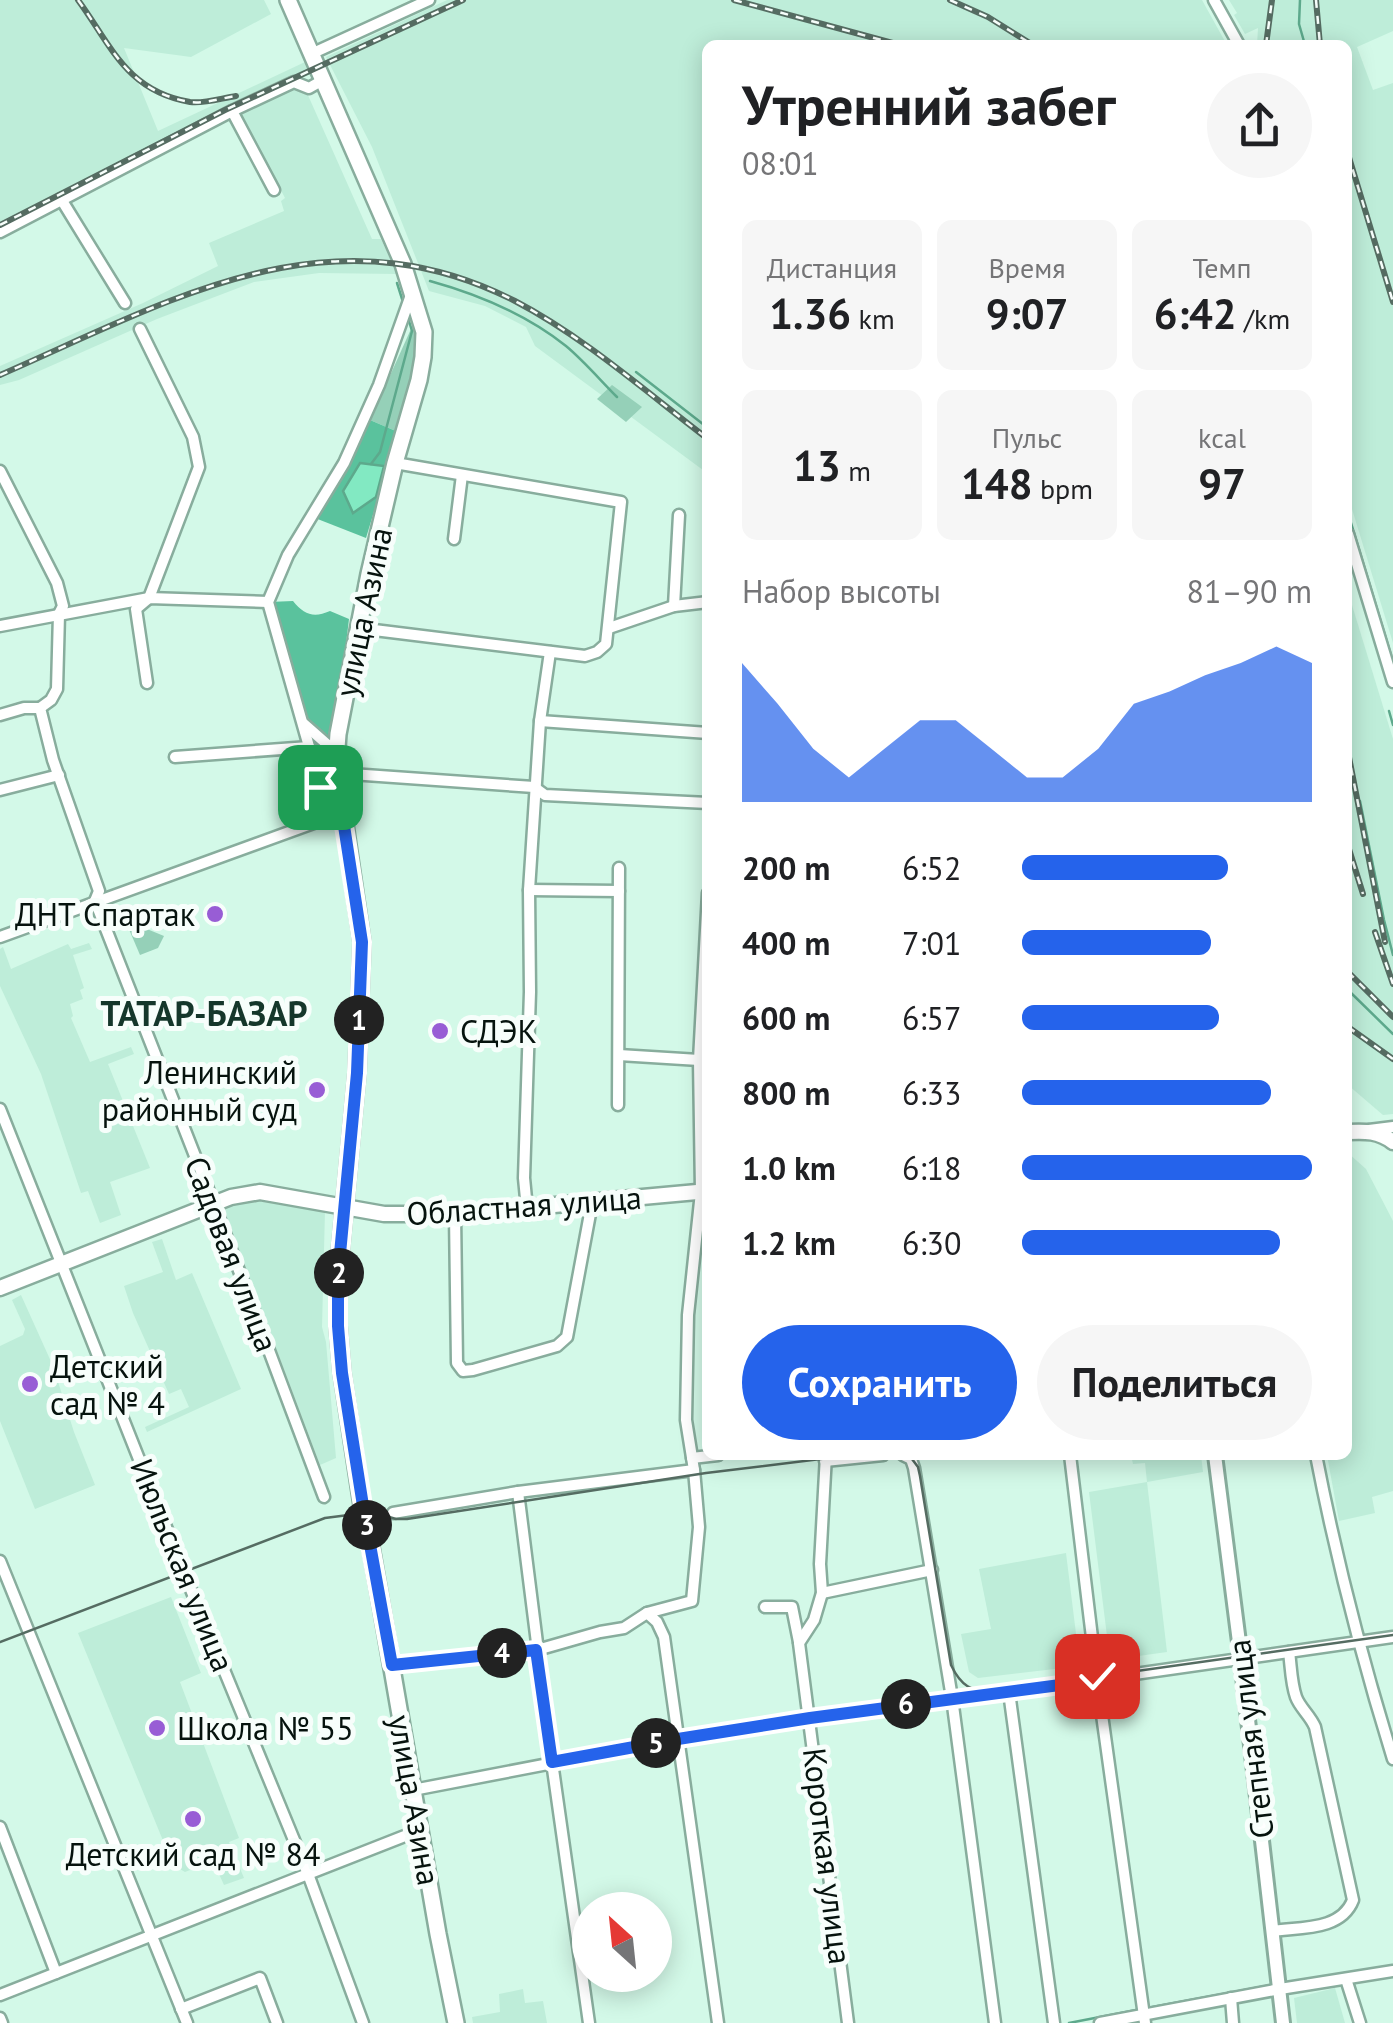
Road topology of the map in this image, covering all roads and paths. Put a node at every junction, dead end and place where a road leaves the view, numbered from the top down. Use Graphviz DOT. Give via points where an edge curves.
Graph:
graph roads {
  1 [pos="288,0"];
  2 [pos="429,0"];
  3 [pos="1214,0"];
  4 [pos="1237,40"];
  5 [pos="312,54"];
  6 [pos="324,80"];
  7 [pos="232,110"];
  8 [pos="274,190"];
  9 [pos="61,199"];
  10 [pos="0,232"];
  11 [pos="412,293"];
  12 [pos="125,303"];
  13 [pos="140,329"];
  14 [pos="396,463"];
  15 [pos="0,471"];
  16 [pos="462,475"];
  17 [pos="679,515"];
  18 [pos="454,539"];
  19 [pos="1352,547"];
  20 [pos="149,598"];
  21 [pos="268,602"];
  22 [pos="702,603"];
  23 [pos="674,606"];
  24 [pos="58,614"];
  25 [pos="0,626"];
  26 [pos="358,628"];
  27 [pos="609,628"];
  28 [pos="550,652"];
  29 [pos="1393,682"];
  30 [pos="147,684"];
  31 [pos="40,708"];
  32 [pos="0,715"];
  33 [pos="540,721"];
  34 [pos="303,724"];
  35 [pos="702,733"];
  36 [pos="309,747"];
  37 [pos="337,754"];
  38 [pos="175,757"];
  39 [pos="337,773"];
  40 [pos="58,775"];
  41 [pos="534,787"];
  42 [pos="0,790"];
  43 [pos="702,803"];
  44 [pos="336,815"];
  45 [pos="619,868"];
  46 [pos="529,890"];
  47 [pos="619,891"];
  48 [pos="95,900"];
  49 [pos="0,936"];
  50 [pos="702,1004"];
  51 [pos="619,1055"];
  52 [pos="699,1060"];
  53 [pos="618,1105"];
  54 [pos="0,1109"];
  55 [pos="1393,1126"];
  56 [pos="1368,1130"];
  57 [pos="1352,1132"];
  58 [pos="702,1139"];
  59 [pos="1393,1142"];
  60 [pos="702,1192"];
  61 [pos="592,1203"];
  62 [pos="214,1204"];
  63 [pos="346,1206"];
  64 [pos="702,1207"];
  65 [pos="527,1208"];
  66 [pos="455,1214"];
  67 [pos="61,1266"];
  68 [pos="0,1288"];
  69 [pos="702,1457"];
  70 [pos="692,1458"];
  71 [pos="825,1460"];
  72 [pos="908,1460"];
  73 [pos="1071,1460"];
  74 [pos="1216,1460"];
  75 [pos="1317,1460"];
  76 [pos="694,1470"];
  77 [pos="518,1492"];
  78 [pos="324,1497"];
  79 [pos="393,1514"];
  80 [pos="0,1562"];
  81 [pos="932,1570"];
  82 [pos="822,1593"];
  83 [pos="766,1607"];
  84 [pos="648,1613"];
  85 [pos="1393,1637"];
  86 [pos="1360,1642"];
  87 [pos="799,1643"];
  88 [pos="536,1650"];
  89 [pos="1289,1652"];
  90 [pos="1241,1658"];
  91 [pos="392,1665"];
  92 [pos="1098,1680"];
  93 [pos="1009,1692"];
  94 [pos="952,1698"];
  95 [pos="810,1718"];
  96 [pos="678,1739"];
  97 [pos="1393,1759"];
  98 [pos="552,1762"];
  99 [pos="413,1790"];
  100 [pos="0,1828"];
  101 [pos="420,1830"];
  102 [pos="308,1874"];
  103 [pos="1272,1931"];
  104 [pos="152,1936"];
  105 [pos="1393,1971"];
  106 [pos="56,1973"];
  107 [pos="1346,1979"];
  108 [pos="1280,1989"];
  109 [pos="0,1995"];
  110 [pos="1231,1998"];
  111 [pos="182,2009"];
  112 [pos="1144,2019"];
  113 [pos="187,2023"];
  114 [pos="277,2023"];
  115 [pos="363,2023"];
  116 [pos="456,2023"];
  117 [pos="589,2023"];
  118 [pos="718,2023"];
  119 [pos="848,2023"];
  120 [pos="995,2023"];
  121 [pos="1054,2023"];
  122 [pos="1100,2023"];
  123 [pos="1233,2023"];
  124 [pos="1283,2023"];
  125 [pos="1360,2023"];
  1 -- 5 [label="main road, улица Азина"];
  2 -- 5 [label="street"];
  3 -- 4 [label="street"];
  5 -- 6 [label="main road, улица Азина"];
  6 -- 7 [label="street" via="309,88 294,82"];
  6 -- 11 [label="main road, улица Азина"];
  7 -- 8 [label="street"];
  7 -- 9 [label="street"];
  9 -- 10 [label="street"];
  9 -- 12 [label="street"];
  11 -- 14 [label="main road, улица Азина" via="424,357"];
  11 -- 21 [label="street" via="344,464 288,555"];
  13 -- 20 [label="street" via="193,437 199,467"];
  14 -- 16 [label="street"];
  14 -- 26 [label="main road, улица Азина"];
  15 -- 24 [label="street" via="57,583 63,606"];
  16 -- 18 [label="street"];
  16 -- 27 [label="street" via="621,502"];
  17 -- 23 [label="street"];
  19 -- 29 [label="street"];
  20 -- 21 [label="street"];
  20 -- 24 [label="street"];
  20 -- 30 [label="street" via="136,609"];
  21 -- 34 [label="street"];
  22 -- 23 [label="street"];
  23 -- 27 [label="street"];
  24 -- 25 [label="street"];
  24 -- 31 [label="street" via="57,688"];
  26 -- 28 [label="street"];
  26 -- 37 [label="main road, улица Азина"];
  27 -- 28 [label="street" via="597,652"];
  28 -- 33 [label="street"];
  31 -- 32 [label="street"];
  31 -- 40 [label="street, Садовая улица"];
  33 -- 35 [label="street"];
  33 -- 41 [label="street"];
  34 -- 36 [label="street"];
  34 -- 37 [label="street"];
  36 -- 38 [label="street"];
  36 -- 44 [label="street"];
  37 -- 39 [label="main road, улица Азина"];
  39 -- 41 [label="street"];
  39 -- 44 [label="main road, улица Азина"];
  40 -- 42 [label="street"];
  40 -- 48 [label="street, Садовая улица" via="99,892"];
  41 -- 43 [label="street" via="545,795"];
  41 -- 46 [label="street"];
  44 -- 48 [label="street"];
  44 -- 63 [label="main road, улица Азина" via="362,942"];
  45 -- 47 [label="street"];
  46 -- 47 [label="street"];
  46 -- 65 [label="street"];
  47 -- 51 [label="street"];
  48 -- 49 [label="street"];
  48 -- 62 [label="street, Садовая улица"];
  50 -- 52 [label="street"];
  51 -- 52 [label="street"];
  51 -- 53 [label="street"];
  52 -- 58 [label="street"];
  54 -- 67 [label="street, Июльская улица"];
  55 -- 56 [label="street"];
  56 -- 57 [label="main road"];
  56 -- 59 [label="main road"];
  60 -- 61 [label="main road, Областная улица"];
  61 -- 65 [label="main road, Областная улица"];
  61 -- 66 [label="street" via="567,1338 463,1371 457,1363"];
  62 -- 63 [label="main road, Областная улица" via="260,1192"];
  62 -- 67 [label="main road, Областная улица"];
  62 -- 78 [label="street, Садовая улица"];
  63 -- 66 [label="main road, Областная улица" via="384,1214"];
  63 -- 91 [label="main road, улица Азина" via="338,1275 342,1373"];
  64 -- 70 [label="street" via="688,1315"];
  65 -- 66 [label="main road, Областная улица"];
  67 -- 68 [label="main road, Областная улица"];
  67 -- 102 [label="street, Июльская улица"];
  69 -- 70 [label="street"];
  70 -- 76 [label="street"];
  71 -- 82 [label="street"];
  72 -- 81 [label="street"];
  73 -- 92 [label="street"];
  74 -- 90 [label="street, Степная улица"];
  75 -- 86 [label="street"];
  76 -- 77 [label="street"];
  76 -- 84 [label="street" via="699,1527 692,1601"];
  77 -- 79 [label="street"];
  77 -- 88 [label="street"];
  80 -- 104 [label="street"];
  81 -- 82 [label="street"];
  81 -- 94 [label="street"];
  82 -- 87 [label="street"];
  83 -- 87 [label="street" via="792,1606"];
  84 -- 88 [label="street" via="624,1628"];
  84 -- 96 [label="street" via="664,1637"];
  85 -- 86 [label="street"];
  86 -- 89 [label="street"];
  86 -- 97 [label="street"];
  87 -- 95 [label="street, Короткая улица"];
  88 -- 91 [label="street"];
  88 -- 98 [label="street"];
  89 -- 90 [label="street"];
  89 -- 103 [label="street" via="1294,1692 1315,1727 1353,1900 1328,1924"];
  90 -- 92 [label="street"];
  90 -- 103 [label="street, Степная улица"];
  91 -- 99 [label="main road, улица Азина"];
  92 -- 93 [label="street"];
  92 -- 112 [label="street"];
  93 -- 94 [label="street"];
  93 -- 121 [label="street"];
  94 -- 95 [label="street"];
  94 -- 120 [label="street"];
  95 -- 96 [label="street"];
  95 -- 119 [label="street, Короткая улица"];
  96 -- 98 [label="street"];
  96 -- 118 [label="street"];
  98 -- 99 [label="street"];
  98 -- 117 [label="street"];
  99 -- 101 [label="main road, улица Азина"];
  100 -- 106 [label="street"];
  101 -- 102 [label="street"];
  101 -- 116 [label="main road, улица Азина"];
  102 -- 104 [label="street"];
  102 -- 115 [label="street, Июльская улица"];
  103 -- 108 [label="street, Степная улица"];
  104 -- 106 [label="street"];
  104 -- 111 [label="street"];
  105 -- 107 [label="street"];
  106 -- 109 [label="street"];
  107 -- 108 [label="street"];
  107 -- 125 [label="street"];
  108 -- 110 [label="street"];
  108 -- 124 [label="street, Степная улица"];
  110 -- 112 [label="street"];
  110 -- 123 [label="street"];
  111 -- 113 [label="street"];
  111 -- 114 [label="street" via="260,1978"];
  112 -- 122 [label="street"];
}
